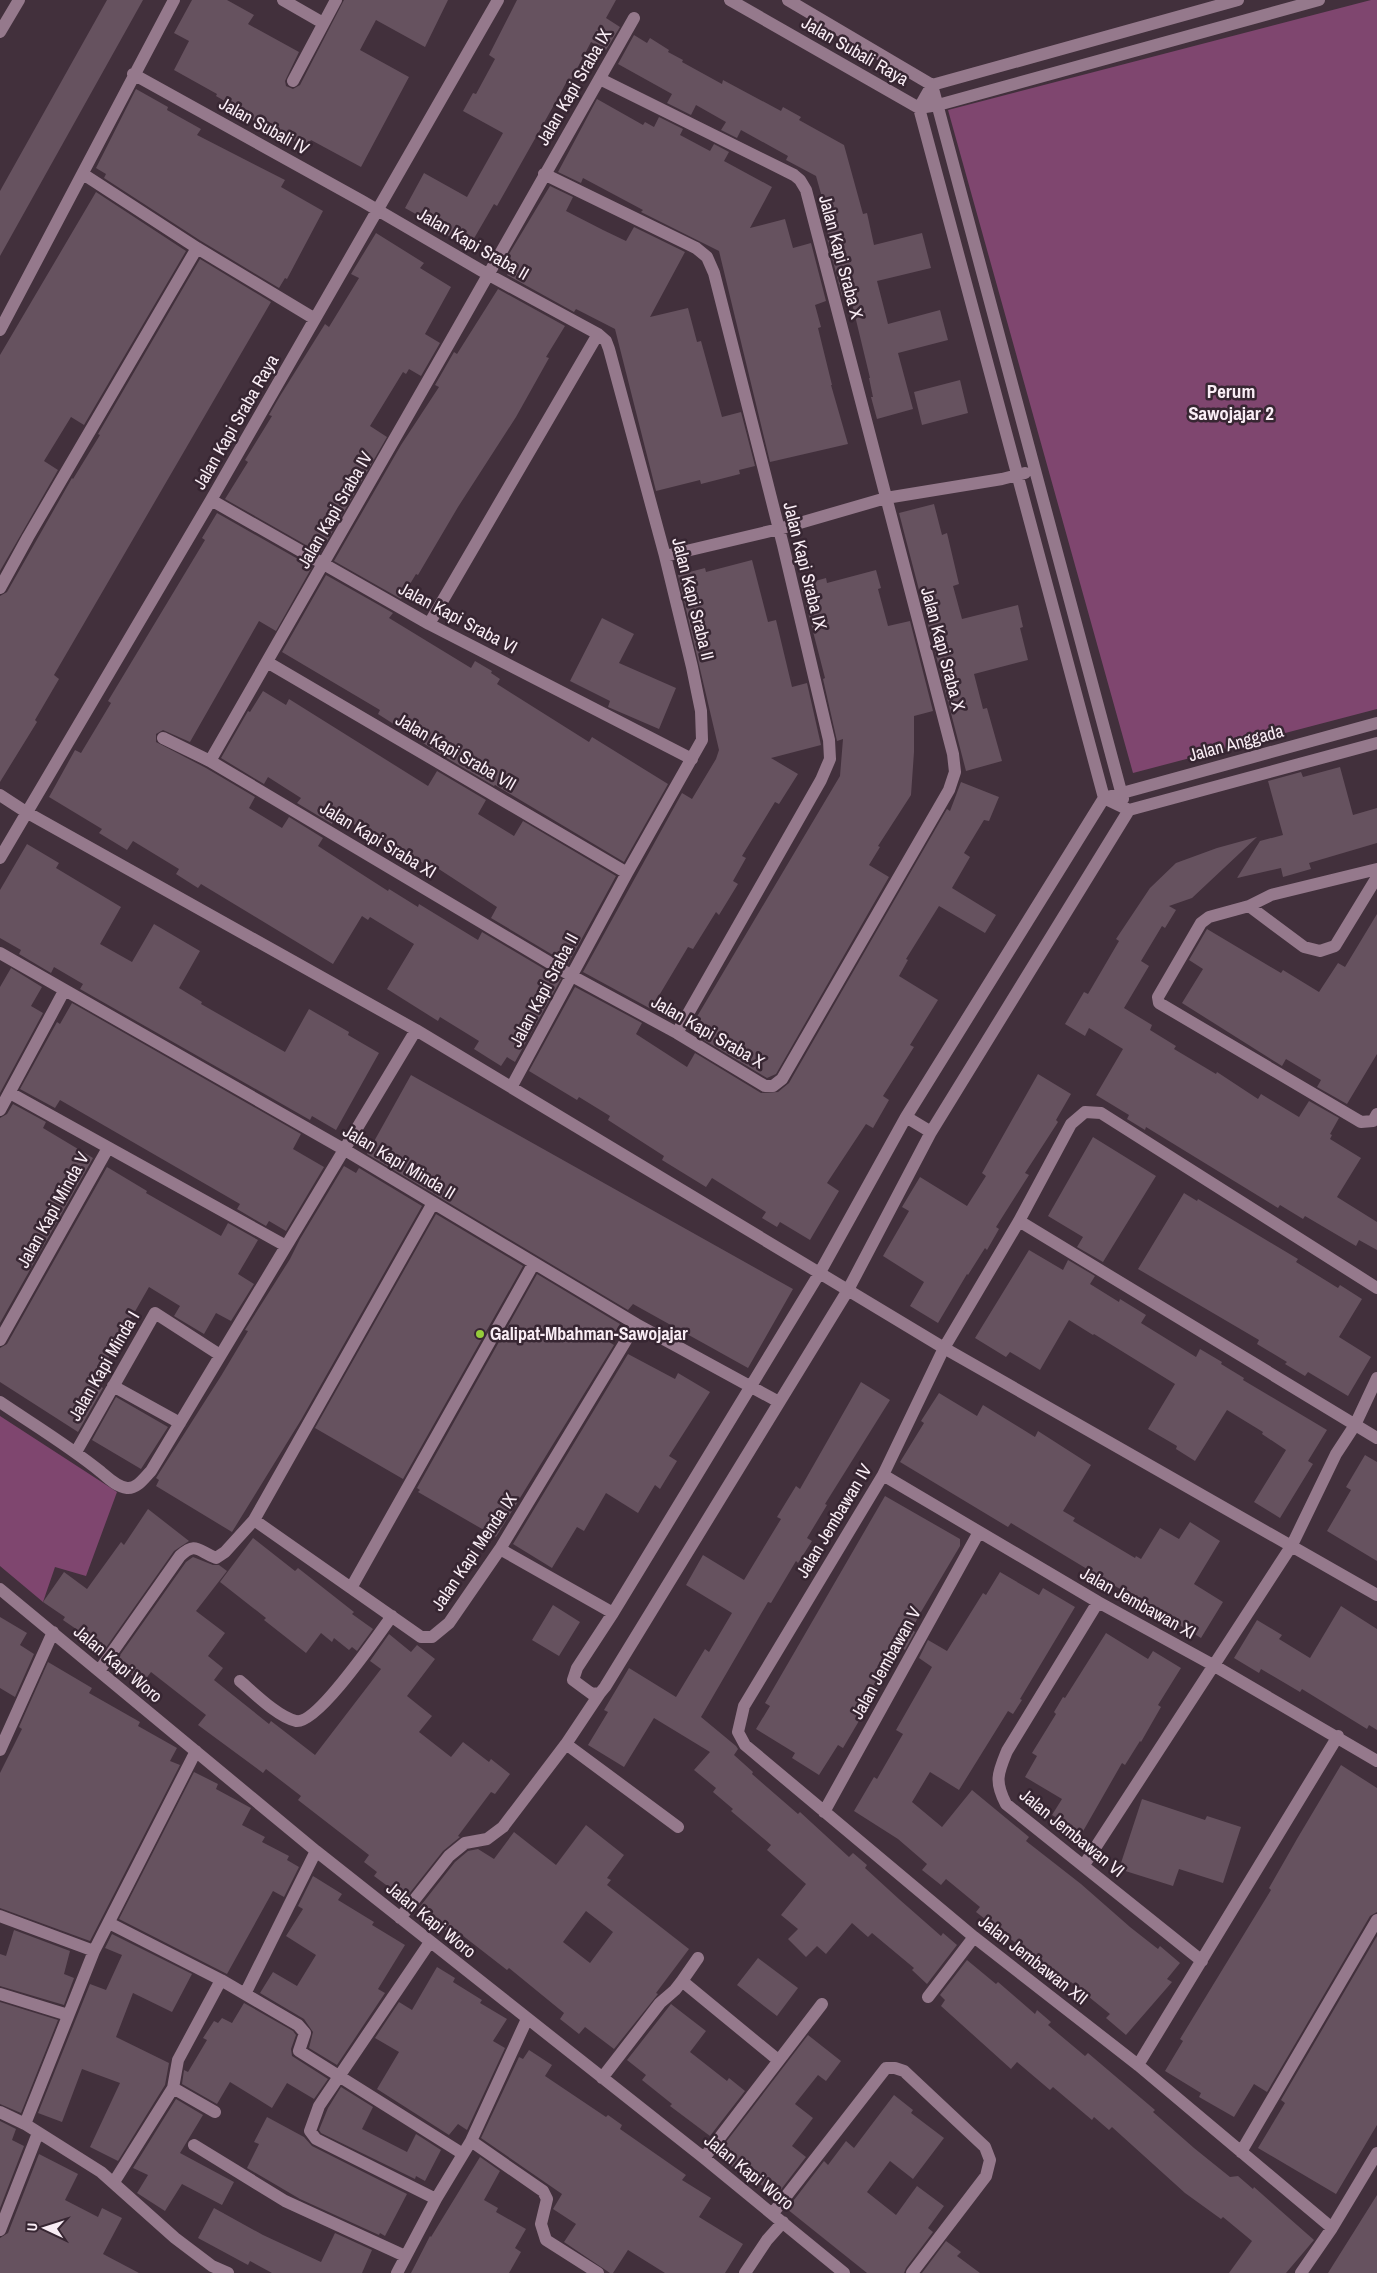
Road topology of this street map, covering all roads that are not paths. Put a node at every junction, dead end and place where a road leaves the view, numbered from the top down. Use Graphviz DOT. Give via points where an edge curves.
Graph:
graph roads {
  1 [pos="19,0"];
  2 [pos="174,0"];
  3 [pos="283,0"];
  4 [pos="336,0"];
  5 [pos="498,0"];
  6 [pos="730,0"];
  7 [pos="788,0"];
  8 [pos="1238,0"];
  9 [pos="1319,0"];
  10 [pos="1273,6"];
  11 [pos="634,18"];
  12 [pos="323,23"];
  13 [pos="0,32"];
  14 [pos="133,74"];
  15 [pos="600,78"];
  16 [pos="293,81"];
  17 [pos="932,85"];
  18 [pos="938,105"];
  19 [pos="919,108"];
  20 [pos="83,174"];
  21 [pos="544,174"];
  22 [pos="377,209"];
  23 [pos="197,248"];
  24 [pos="489,275"];
  25 [pos="315,319"];
  26 [pos="0,329"];
  27 [pos="598,334"];
  28 [pos="1035,470"];
  29 [pos="1017,475"];
  30 [pos="886,498"];
  31 [pos="211,500"];
  32 [pos="779,529"];
  33 [pos="665,556"];
  34 [pos="6,566"];
  35 [pos="324,566"];
  36 [pos="0,588"];
  37 [pos="429,624"];
  38 [pos="267,662"];
  39 [pos="1377,723"];
  40 [pos="163,738"];
  41 [pos="1377,743"];
  42 [pos="692,759"];
  43 [pos="210,760"];
  44 [pos="1120,793"];
  45 [pos="0,794"];
  46 [pos="1104,798"];
  47 [pos="1129,810"];
  48 [pos="26,812"];
  49 [pos="0,858"];
  50 [pos="1377,869"];
  51 [pos="627,873"];
  52 [pos="1377,877"];
  53 [pos="1249,906"];
  54 [pos="0,954"];
  55 [pos="572,976"];
  56 [pos="64,991"];
  57 [pos="416,1030"];
  58 [pos="677,1033"];
  59 [pos="512,1086"];
  60 [pos="10,1093"];
  61 [pos="0,1110"];
  62 [pos="1377,1114"];
  63 [pos="906,1117"];
  64 [pos="931,1132"];
  65 [pos="108,1148"];
  66 [pos="345,1150"];
  67 [pos="433,1203"];
  68 [pos="1019,1221"];
  69 [pos="286,1246"];
  70 [pos="534,1263"];
  71 [pos="819,1274"];
  72 [pos="1377,1288"];
  73 [pos="848,1290"];
  74 [pos="636,1324"];
  75 [pos="0,1340"];
  76 [pos="944,1348"];
  77 [pos="220,1355"];
  78 [pos="1377,1378"];
  79 [pos="113,1386"];
  80 [pos="751,1387"];
  81 [pos="0,1402"];
  82 [pos="779,1402"];
  83 [pos="180,1422"];
  84 [pos="1355,1425"];
  85 [pos="1377,1438"];
  86 [pos="76,1452"];
  87 [pos="883,1475"];
  88 [pos="254,1520"];
  89 [pos="979,1532"];
  90 [pos="1292,1545"];
  91 [pos="500,1549"];
  92 [pos="351,1588"];
  93 [pos="0,1589"];
  94 [pos="1377,1595"];
  95 [pos="1098,1602"];
  96 [pos="613,1613"];
  97 [pos="392,1616"];
  98 [pos="53,1632"];
  99 [pos="1213,1665"];
  100 [pos="99,1671"];
  101 [pos="240,1681"];
  102 [pos="600,1693"];
  103 [pos="744,1706"];
  104 [pos="1338,1736"];
  105 [pos="566,1744"];
  106 [pos="0,1750"];
  107 [pos="196,1751"];
  108 [pos="1377,1761"];
  109 [pos="824,1812"];
  110 [pos="678,1827"];
  111 [pos="316,1850"];
  112 [pos="1084,1866"];
  113 [pos="0,1916"];
  114 [pos="400,1918"];
  115 [pos="1377,1920"];
  116 [pos="109,1923"];
  117 [pos="974,1937"];
  118 [pos="430,1942"];
  119 [pos="94,1951"];
  120 [pos="698,1958"];
  121 [pos="1202,1961"];
  122 [pos="221,1980"];
  123 [pos="682,1981"];
  124 [pos="0,1994"];
  125 [pos="245,1994"];
  126 [pos="928,1997"];
  127 [pos="822,2004"];
  128 [pos="68,2016"];
  129 [pos="527,2019"];
  130 [pos="778,2060"];
  131 [pos="1138,2065"];
  132 [pos="338,2076"];
  133 [pos="602,2078"];
  134 [pos="173,2088"];
  135 [pos="0,2112"];
  136 [pos="215,2112"];
  137 [pos="25,2124"];
  138 [pos="38,2133"];
  139 [pos="471,2141"];
  140 [pos="194,2145"];
  141 [pos="1241,2152"];
  142 [pos="1377,2153"];
  143 [pos="463,2154"];
  144 [pos="704,2158"];
  145 [pos="114,2182"];
  146 [pos="436,2199"];
  147 [pos="773,2214"];
  148 [pos="783,2222"];
  149 [pos="1332,2228"];
  150 [pos="0,2230"];
  151 [pos="405,2256"];
  152 [pos="228,2273"];
  153 [pos="397,2273"];
  154 [pos="598,2273"];
  155 [pos="745,2273"];
  156 [pos="844,2273"];
  157 [pos="912,2273"];
  158 [pos="1300,2273"];
  1 -- 13 [label="street"];
  2 -- 14 [label="street"];
  3 -- 12 [label="street"];
  4 -- 12 [label="street"];
  5 -- 22 [label="street, Jalan Kapi Sraba Raya"];
  6 -- 19 [label="street, Jalan Subali Raya"];
  7 -- 17 [label="street, Jalan Subali Raya"];
  8 -- 17 [label="street"];
  9 -- 10 [label="street, Jalan Subali Raya"];
  10 -- 18 [label="street, Jalan Subali Raya"];
  11 -- 15 [label="street, Jalan Kapi Sraba IX"];
  12 -- 16 [label="street"];
  14 -- 20 [label="street"];
  14 -- 22 [label="street, Jalan Subali IV"];
  15 -- 21 [label="street, Jalan Kapi Sraba IX"];
  15 -- 30 [label="street, Jalan Kapi Sraba X" via="800,180 806,190"];
  17 -- 18 [label="street"];
  17 -- 19 [label="street"];
  18 -- 19 [label="street, Jalan Subali Raya"];
  18 -- 28 [label="street"];
  19 -- 29 [label="street"];
  20 -- 23 [label="street"];
  20 -- 26 [label="street"];
  21 -- 24 [label="street, Jalan Kapi Sraba IX"];
  21 -- 32 [label="street, Jalan Kapi Sraba IX" via="696,248 707,257"];
  22 -- 24 [label="street, Jalan Kapi Sraba II"];
  22 -- 25 [label="street, Jalan Kapi Sraba Raya"];
  23 -- 25 [label="street"];
  23 -- 34 [label="street"];
  24 -- 27 [label="street, Jalan Kapi Sraba II"];
  24 -- 35 [label="street, Jalan Kapi Sraba IV"];
  25 -- 31 [label="street, Jalan Kapi Sraba Raya"];
  27 -- 33 [label="street, Jalan Kapi Sraba II" via="609,349"];
  27 -- 37 [label="street"];
  28 -- 29 [label="street"];
  28 -- 44 [label="street"];
  29 -- 30 [label="street"];
  29 -- 46 [label="street"];
  30 -- 32 [label="street"];
  30 -- 58 [label="street, Jalan Kapi Sraba X" via="952,754 955,772 949,790 782,1078 773,1086 765,1086"];
  31 -- 35 [label="street, Jalan Kapi Sraba VI"];
  31 -- 48 [label="street, Jalan Kapi Sraba Raya"];
  32 -- 33 [label="street"];
  32 -- 58 [label="street, Jalan Kapi Sraba IX" via="829,740 830,759 817,788"];
  33 -- 42 [label="street, Jalan Kapi Sraba II" via="701,711 702,740"];
  34 -- 36 [label="street"];
  35 -- 37 [label="street, Jalan Kapi Sraba VI"];
  35 -- 38 [label="street, Jalan Kapi Sraba IV"];
  37 -- 42 [label="street, Jalan Kapi Sraba VI"];
  38 -- 43 [label="street, Jalan Kapi Sraba IV"];
  38 -- 51 [label="street, Jalan Kapi Sraba VII"];
  39 -- 44 [label="street, Jalan Anggada"];
  40 -- 43 [label="street, Jalan Kapi Sraba XI"];
  41 -- 47 [label="street, Jalan Anggada"];
  42 -- 51 [label="street, Jalan Kapi Sraba II"];
  43 -- 55 [label="street, Jalan Kapi Sraba XI"];
  44 -- 46 [label="street, Jalan Anggada"];
  44 -- 47 [label="street"];
  45 -- 48 [label="street"];
  46 -- 47 [label="street"];
  46 -- 63 [label="street"];
  47 -- 64 [label="street"];
  48 -- 49 [label="street, Jalan Kapi Sraba Raya"];
  48 -- 57 [label="street"];
  50 -- 53 [label="street" via="1271,896"];
  51 -- 55 [label="street, Jalan Kapi Sraba II"];
  52 -- 53 [label="street" via="1335,946 1320,951 1304,947"];
  53 -- 62 [label="street" via="1209,917 1201,923 1160,991 1159,1003 1360,1122 1373,1121"];
  54 -- 56 [label="street, Jalan Kapi Minda II"];
  55 -- 58 [label="street, Jalan Kapi Sraba X"];
  55 -- 59 [label="street, Jalan Kapi Sraba II"];
  56 -- 60 [label="street"];
  56 -- 66 [label="street, Jalan Kapi Minda II"];
  57 -- 59 [label="street"];
  57 -- 66 [label="street"];
  59 -- 71 [label="street"];
  60 -- 61 [label="street"];
  60 -- 65 [label="street"];
  63 -- 64 [label="street"];
  63 -- 71 [label="street"];
  64 -- 73 [label="street"];
  65 -- 69 [label="street"];
  65 -- 75 [label="street, Jalan Kapi Minda V"];
  66 -- 67 [label="street, Jalan Kapi Minda II"];
  66 -- 69 [label="street"];
  67 -- 70 [label="street, Jalan Kapi Minda II"];
  67 -- 88 [label="street"];
  68 -- 72 [label="street, Jalan Jembawan IV" via="1071,1124 1085,1112 1100,1114"];
  68 -- 76 [label="street, Jalan Jembawan IV"];
  68 -- 84 [label="street"];
  69 -- 77 [label="street"];
  70 -- 74 [label="street, Jalan Kapi Minda II"];
  70 -- 92 [label="street"];
  71 -- 73 [label="street"];
  71 -- 80 [label="street"];
  73 -- 76 [label="street"];
  73 -- 82 [label="street"];
  74 -- 80 [label="street, Jalan Kapi Minda II"];
  74 -- 91 [label="street, Jalan Kapi Menda IX"];
  76 -- 87 [label="street, Jalan Jembawan IV"];
  76 -- 90 [label="street"];
  77 -- 79 [label="street, Jalan Kapi Minda I" via="155,1313"];
  77 -- 83 [label="street"];
  78 -- 84 [label="street"];
  79 -- 83 [label="street"];
  79 -- 86 [label="street, Jalan Kapi Minda I"];
  80 -- 82 [label="street, Jalan Kapi Minda II"];
  80 -- 96 [label="street"];
  81 -- 86 [label="street"];
  82 -- 102 [label="street"];
  83 -- 86 [label="street" via="151,1471 133,1488 118,1485"];
  84 -- 85 [label="street"];
  84 -- 90 [label="street" via="1336,1454"];
  87 -- 89 [label="street, Jalan Jembawan XI"];
  87 -- 103 [label="street, Jalan Jembawan IV"];
  88 -- 92 [label="street, Jalan Kapi Menda IX"];
  88 -- 100 [label="street" via="216,1558 193,1547 188,1548"];
  89 -- 95 [label="street, Jalan Jembawan XI"];
  89 -- 109 [label="street, Jalan Jembawan V"];
  90 -- 94 [label="street"];
  90 -- 99 [label="street"];
  91 -- 96 [label="street"];
  91 -- 97 [label="street, Jalan Kapi Menda IX" via="449,1623 439,1632 421,1637"];
  92 -- 97 [label="street, Jalan Kapi Menda IX"];
  93 -- 98 [label="street, Jalan Kapi Woro"];
  95 -- 99 [label="street, Jalan Jembawan XI"];
  95 -- 112 [label="street, Jalan Jembawan VI" via="1007,1750 997,1777 999,1791 1006,1804"];
  96 -- 102 [label="street" via="573,1676 573,1680 592,1694"];
  97 -- 101 [label="street" via="323,1706 306,1720 296,1721 281,1714"];
  98 -- 100 [label="street, Jalan Kapi Woro"];
  98 -- 106 [label="street"];
  99 -- 104 [label="street, Jalan Jembawan XI"];
  99 -- 112 [label="street"];
  100 -- 107 [label="street, Jalan Kapi Woro"];
  102 -- 105 [label="street"];
  103 -- 109 [label="street, Jalan Jembawan XII" via="738,1732 745,1745"];
  104 -- 108 [label="street, Jalan Jembawan XI"];
  104 -- 121 [label="street"];
  105 -- 110 [label="street"];
  105 -- 114 [label="street" via="503,1828 487,1839 465,1843 458,1848"];
  107 -- 111 [label="street, Jalan Kapi Woro"];
  107 -- 116 [label="street"];
  109 -- 117 [label="street, Jalan Jembawan XII"];
  111 -- 114 [label="street, Jalan Kapi Woro"];
  111 -- 125 [label="street"];
  112 -- 121 [label="street, Jalan Jembawan VI"];
  113 -- 119 [label="street"];
  114 -- 118 [label="street, Jalan Kapi Woro"];
  115 -- 141 [label="street"];
  116 -- 119 [label="street"];
  116 -- 122 [label="street"];
  117 -- 126 [label="street"];
  117 -- 131 [label="street, Jalan Jembawan XII"];
  118 -- 129 [label="street, Jalan Kapi Woro"];
  118 -- 132 [label="street"];
  119 -- 128 [label="street"];
  120 -- 123 [label="street"];
  121 -- 131 [label="street"];
  122 -- 125 [label="street"];
  122 -- 134 [label="street" via="178,2060"];
  123 -- 130 [label="street"];
  123 -- 133 [label="street" via="660,2003"];
  124 -- 128 [label="street"];
  125 -- 132 [label="street" via="304,2029 305,2037 298,2051"];
  127 -- 130 [label="street"];
  128 -- 137 [label="street"];
  129 -- 133 [label="street, Jalan Kapi Woro"];
  129 -- 139 [label="street"];
  130 -- 144 [label="street"];
  131 -- 141 [label="street, Jalan Jembawan XII"];
  132 -- 143 [label="street"];
  132 -- 146 [label="street" via="315,2114 310,2132 312,2136"];
  133 -- 144 [label="street, Jalan Kapi Woro"];
  134 -- 136 [label="street"];
  134 -- 145 [label="street"];
  135 -- 137 [label="street"];
  137 -- 138 [label="street"];
  138 -- 145 [label="street"];
  138 -- 150 [label="street"];
  139 -- 143 [label="street"];
  139 -- 154 [label="street" via="542,2191 547,2199 541,2224 546,2240"];
  140 -- 151 [label="street" via="285,2201"];
  141 -- 149 [label="street, Jalan Jembawan XII"];
  142 -- 149 [label="street"];
  143 -- 146 [label="street"];
  144 -- 147 [label="street, Jalan Kapi Woro"];
  145 -- 152 [label="street" via="176,2238 212,2266"];
  146 -- 151 [label="street"];
  147 -- 148 [label="street, Jalan Kapi Woro"];
  147 -- 157 [label="street" via="886,2068 904,2071 984,2147 990,2160 986,2176"];
  148 -- 155 [label="street"];
  148 -- 156 [label="street, Jalan Kapi Woro"];
  149 -- 158 [label="street"];
  151 -- 153 [label="street"];
}
